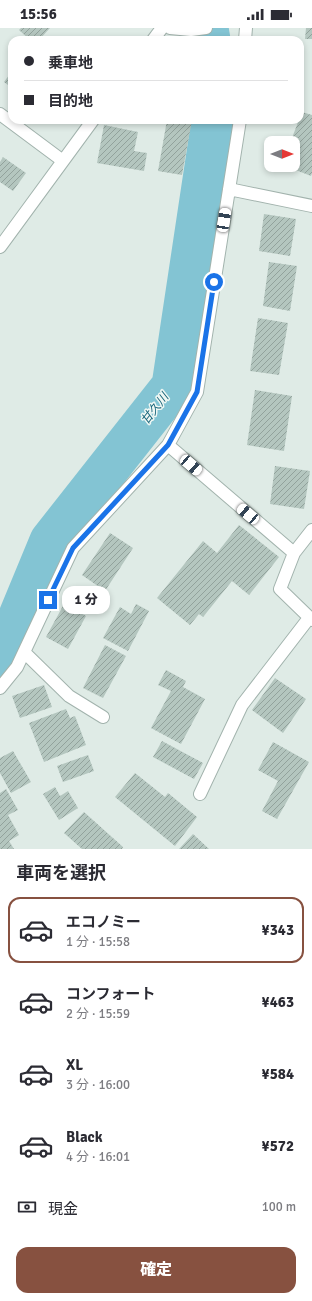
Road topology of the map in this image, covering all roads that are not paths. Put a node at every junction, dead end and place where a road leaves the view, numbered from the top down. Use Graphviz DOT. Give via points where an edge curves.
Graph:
graph roads {
  1 [pos="170,28"];
  2 [pos="206,28"];
  3 [pos="13,124"];
  4 [pos="91,124"];
  5 [pos="239,124"];
  6 [pos="63,161"];
  7 [pos="229,188"];
  8 [pos="312,206"];
  9 [pos="0,247"];
  10 [pos="168,445"];
  11 [pos="312,530"];
  12 [pos="294,553"];
  13 [pos="310,619"];
  14 [pos="24,652"];
  15 [pos="0,688"];
  16 [pos="103,717"];
  17 [pos="200,794"];
  1 -- 2 [label="street"];
  3 -- 6 [label="street"];
  4 -- 6 [label="street"];
  5 -- 7 [label="street"];
  6 -- 9 [label="street"];
  7 -- 8 [label="street"];
  7 -- 10 [label="street" via="197,392"];
  10 -- 12 [label="street"];
  10 -- 14 [label="street" via="73,548"];
  11 -- 12 [label="street"];
  12 -- 13 [label="street" via="280,589"];
  13 -- 17 [label="street" via="242,705"];
  14 -- 15 [label="street" via="17,667"];
  14 -- 16 [label="street" via="69,696"];
}
